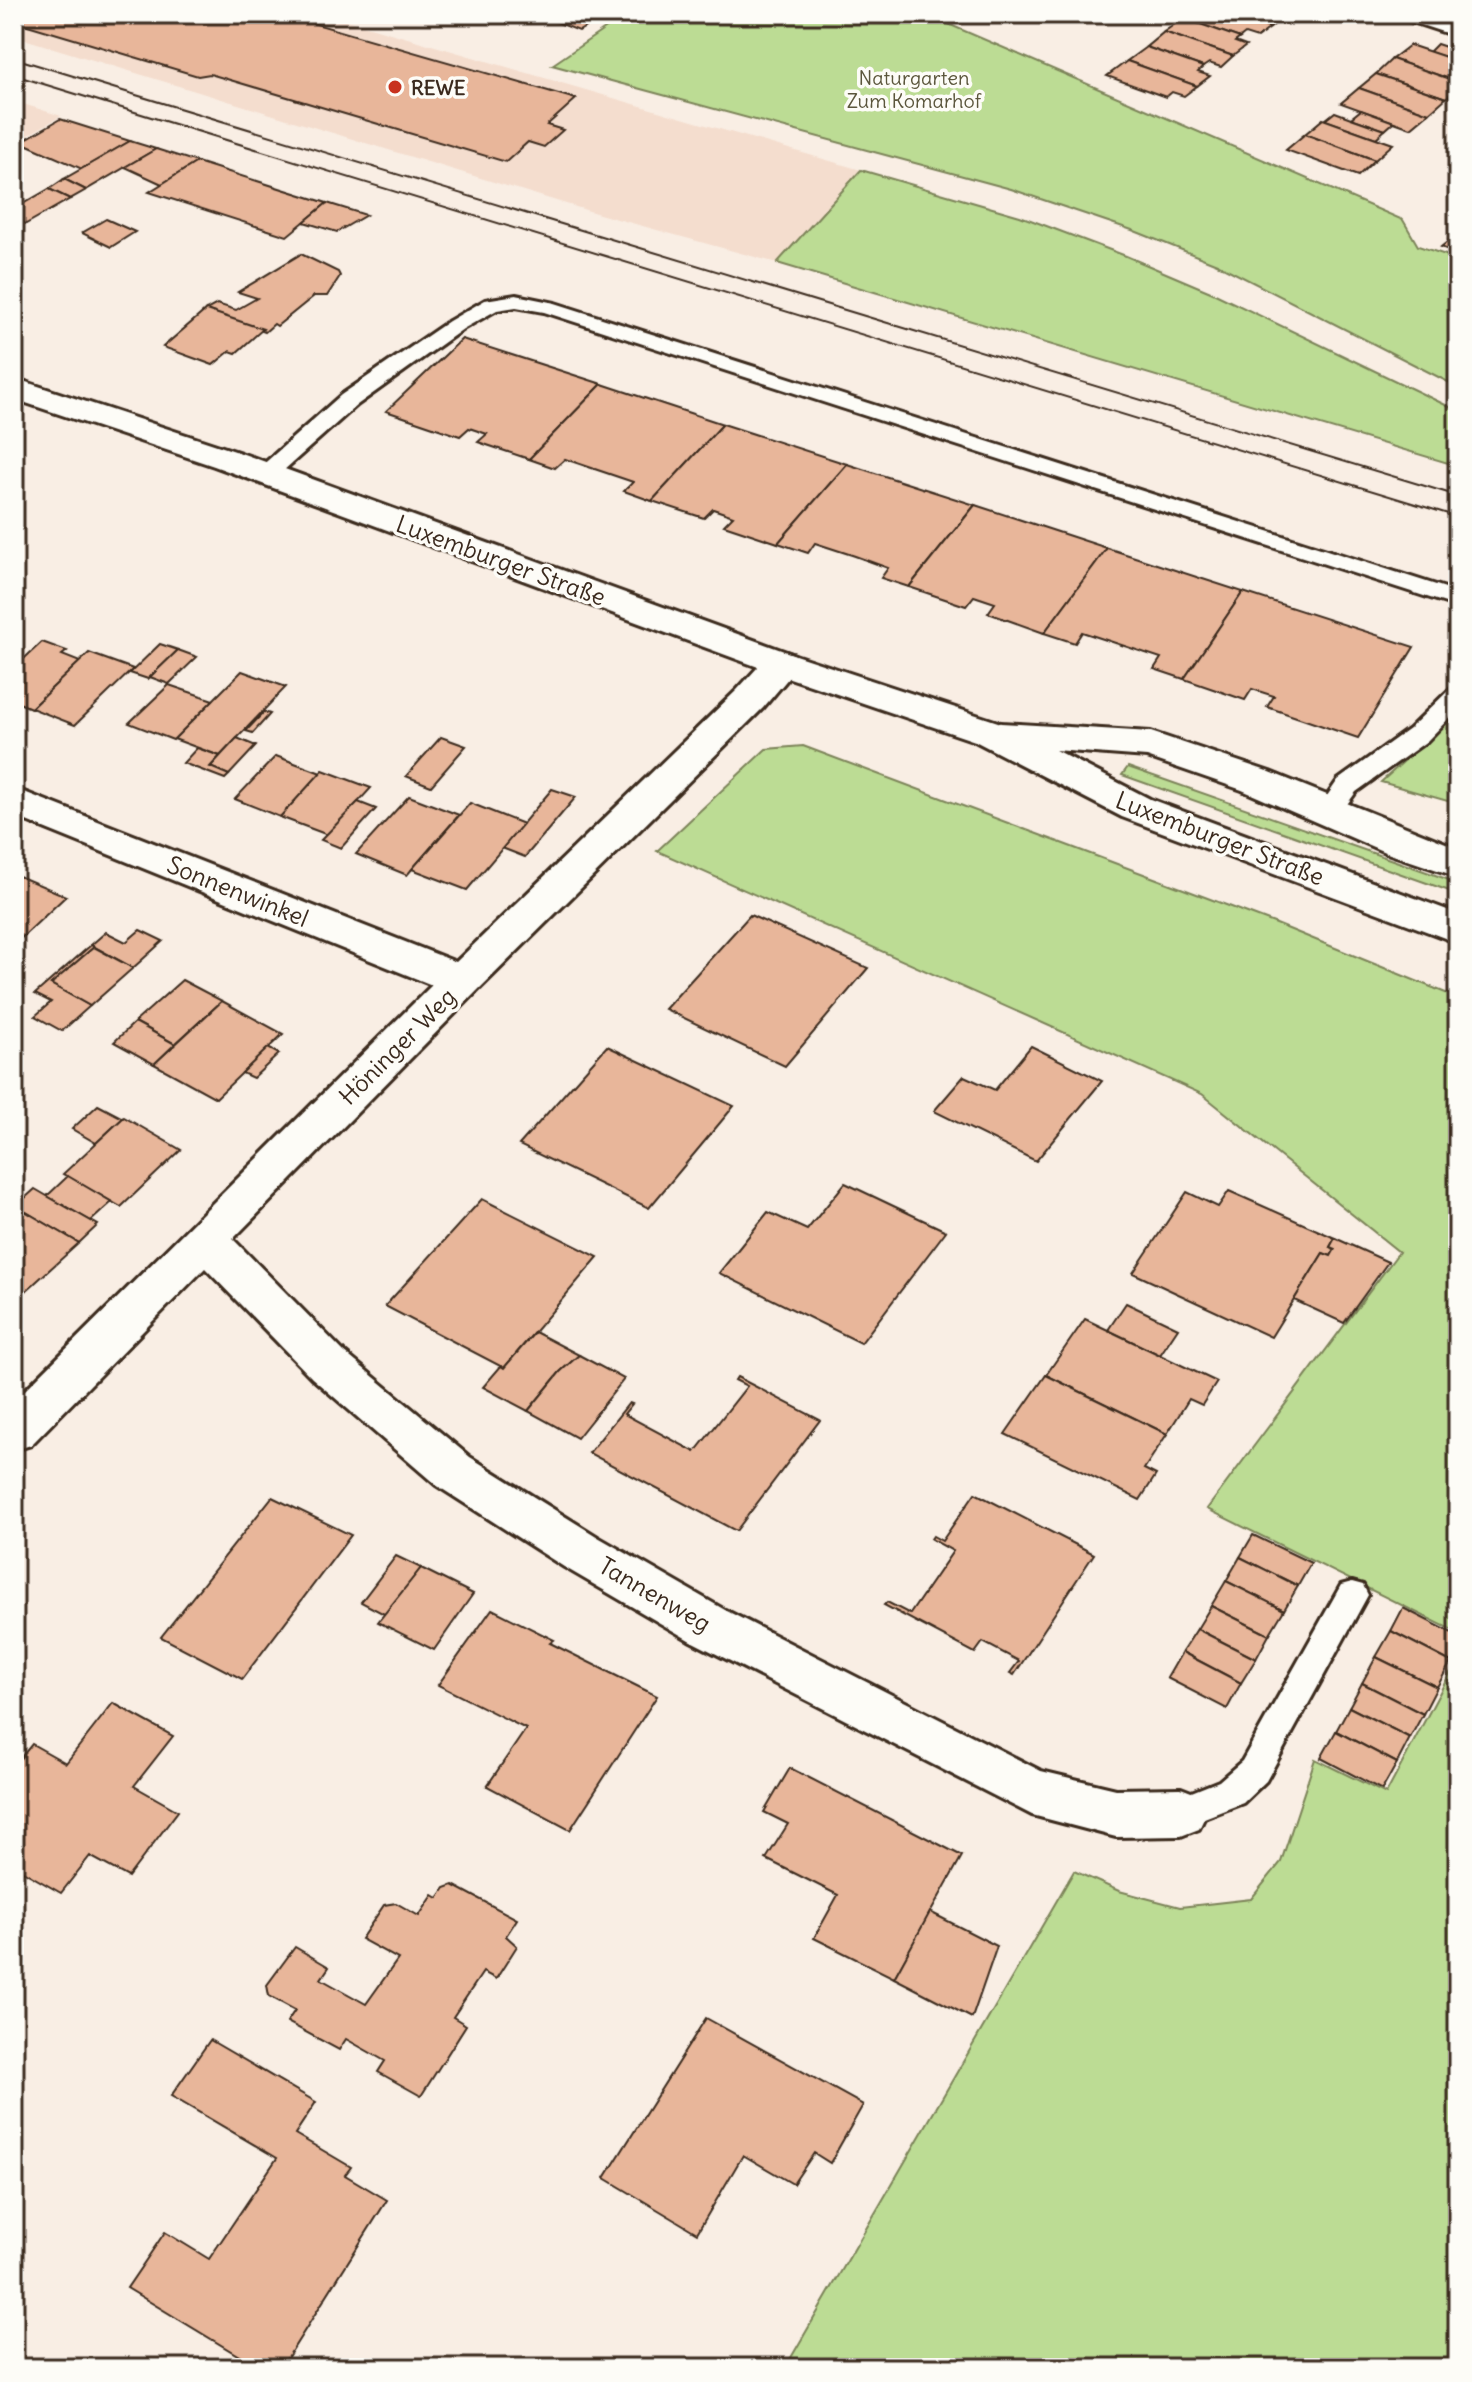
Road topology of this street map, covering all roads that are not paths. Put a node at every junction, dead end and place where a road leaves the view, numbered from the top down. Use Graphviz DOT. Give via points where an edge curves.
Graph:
graph roads {
  1 [pos="1416,14"];
  2 [pos="1458,28"];
  3 [pos="14,388"];
  4 [pos="266,474"];
  5 [pos="1458,600"];
  6 [pos="782,663"];
  7 [pos="1458,695"];
  8 [pos="988,732"];
  9 [pos="14,801"];
  10 [pos="1328,812"];
  11 [pos="1458,863"];
  12 [pos="1458,929"];
  13 [pos="462,981"];
  14 [pos="205,1239"];
  15 [pos="14,1431"];
  16 [pos="1352,1595"];
  17 [pos="1181,1812"];
  1 -- 2 [label="street"];
  3 -- 4 [label="street, Luxemburger Straße"];
  4 -- 5 [label="lane" via="379,378 492,304 516,301"];
  4 -- 6 [label="street, Luxemburger Straße"];
  6 -- 8 [label="street, Luxemburger Straße"];
  6 -- 13 [label="street, Höninger Weg"];
  7 -- 10 [label="lane" via="1418,735 1347,786"];
  8 -- 10 [label="street, Luxemburger Straße" via="1151,745"];
  8 -- 12 [label="street, Luxemburger Straße" via="1136,808"];
  9 -- 13 [label="street, Sonnenwinkel"];
  10 -- 11 [label="street, Luxemburger Straße"];
  13 -- 14 [label="street, Höninger Weg"];
  14 -- 15 [label="street, Höninger Weg"];
  14 -- 17 [label="street, Tannenweg" via="328,1365 453,1471 594,1559 707,1625 1032,1792 1116,1813"];
  16 -- 17 [label="lane" via="1254,1771 1231,1792"];
}
